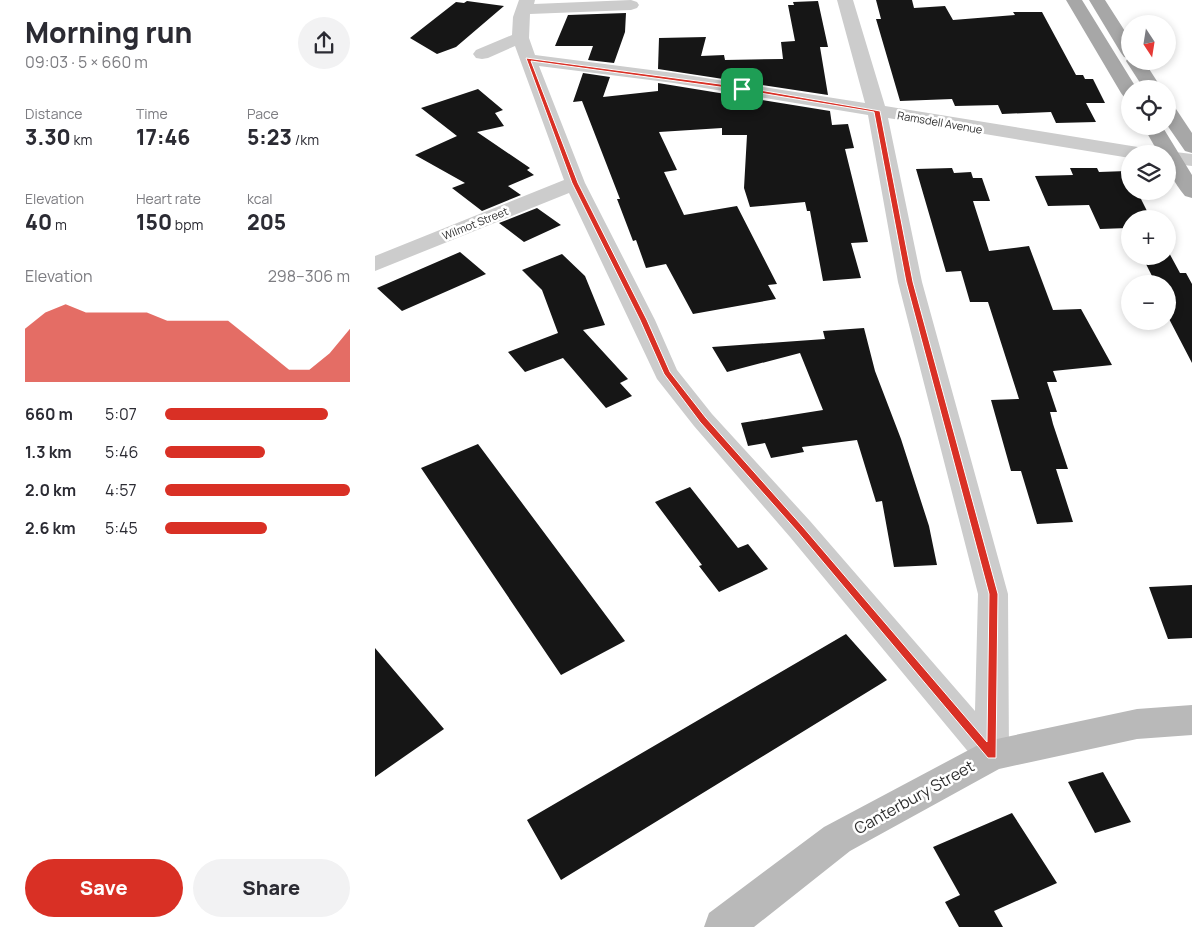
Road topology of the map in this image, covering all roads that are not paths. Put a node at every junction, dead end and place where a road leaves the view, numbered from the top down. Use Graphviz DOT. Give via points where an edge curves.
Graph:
graph roads {
  1 [pos="845,0"];
  2 [pos="1074,0"];
  3 [pos="1097,0"];
  4 [pos="526,5"];
  5 [pos="631,5"];
  6 [pos="1121,39"];
  7 [pos="524,49"];
  8 [pos="482,54"];
  9 [pos="1123,80"];
  10 [pos="877,111"];
  11 [pos="1176,123"];
  12 [pos="1159,135"];
  13 [pos="1192,147"];
  14 [pos="1121,150"];
  15 [pos="1177,159"];
  16 [pos="575,183"];
  17 [pos="1192,192"];
  18 [pos="375,264"];
  19 [pos="1192,720"];
  20 [pos="992,755"];
  21 [pos="723,927"];
  1 -- 10 [label="street"];
  2 -- 9 [label="main road"];
  3 -- 6 [label="main road"];
  4 -- 5 [label="street"];
  4 -- 7 [label="street" via="521,17"];
  7 -- 8 [label="street"];
  7 -- 10 [label="street, Ramsdell Avenue" via="674,78"];
  7 -- 16 [label="street"];
  10 -- 14 [label="street, Ramsdell Avenue"];
  10 -- 20 [label="street" via="909,282 993,594"];
  11 -- 13 [label="main road"];
  12 -- 15 [label="main road"];
  15 -- 17 [label="main road"];
  16 -- 18 [label="street, Wilmot Street"];
  16 -- 20 [label="street" via="667,372 703,420"];
  19 -- 20 [label="street, Canterbury Street" via="1137,724"];
  20 -- 21 [label="street, Canterbury Street" via="837,839"];
}
